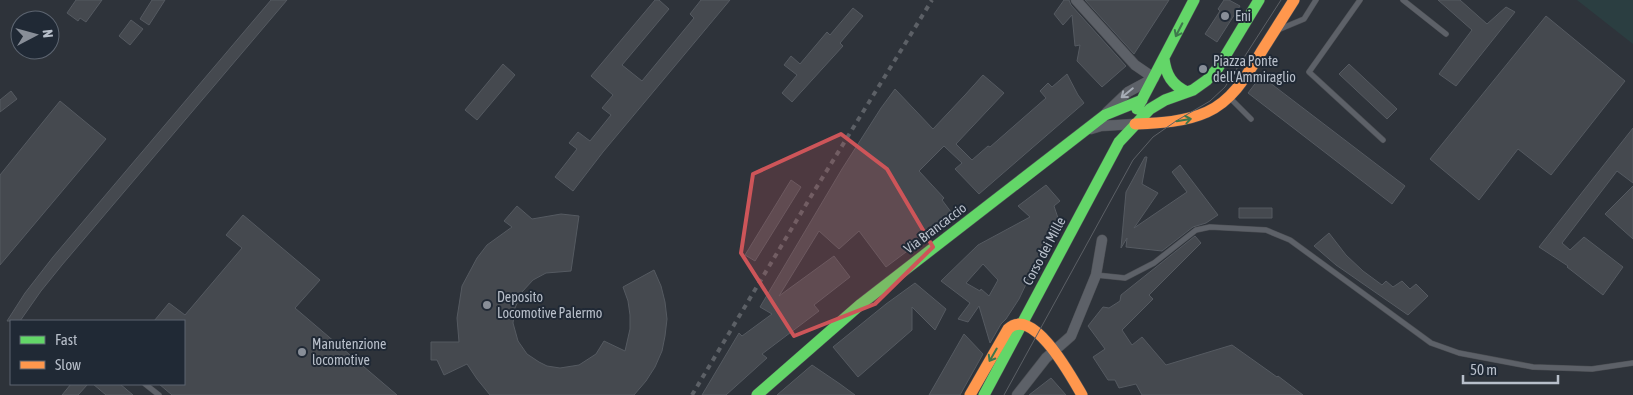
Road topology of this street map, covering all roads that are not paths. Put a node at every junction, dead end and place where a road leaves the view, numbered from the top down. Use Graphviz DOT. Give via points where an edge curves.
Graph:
graph roads {
  1 [pos="1076,0"];
  2 [pos="1194,0"];
  3 [pos="1259,0"];
  4 [pos="1294,0"];
  5 [pos="1316,0"];
  6 [pos="1360,0"];
  7 [pos="1403,0"];
  8 [pos="1274,31"];
  9 [pos="1446,34"];
  10 [pos="1164,59"];
  11 [pos="1154,78"];
  12 [pos="1188,92"];
  13 [pos="1230,98"];
  14 [pos="1142,100"];
  15 [pos="1105,114"];
  16 [pos="1251,119"];
  17 [pos="1132,125"];
  18 [pos="1085,131"];
  19 [pos="1383,140"];
  20 [pos="1102,240"];
  21 [pos="1096,275"];
  22 [pos="1022,324"];
  23 [pos="1055,350"];
  24 [pos="1633,362"];
  25 [pos="146,385"];
  26 [pos="158,395"];
  27 [pos="757,395"];
  28 [pos="970,395"];
  29 [pos="984,395"];
  30 [pos="1017,395"];
  31 [pos="1082,395"];
  1 -- 11 [label="street" via="1135,66"];
  2 -- 10 [label="street, one-way"];
  3 -- 12 [label="street" via="1218,68"];
  4 -- 8 [label="street"];
  5 -- 8 [label="lane" via="1304,19"];
  6 -- 19 [label="lane" via="1309,72"];
  7 -- 9 [label="lane"];
  8 -- 13 [label="street"];
  10 -- 11 [label="street"];
  10 -- 12 [label="street" via="1172,82"];
  11 -- 14 [label="street"];
  11 -- 15 [label="street, one-way" via="1128,92"];
  12 -- 17 [label="street" via="1158,103"];
  13 -- 16 [label="lane"];
  17 -- 13 [label="street, one-way" via="1197,117"];
  14 -- 15 [label="street, Via Brancaccio"];
  14 -- 17 [label="street"];
  15 -- 18 [label="street, Via Brancaccio"];
  17 -- 18 [label="street" via="1101,126"];
  17 -- 22 [label="street, Corso dei Mille" via="1119,142"];
  18 -- 27 [label="street, Via Brancaccio" via="861,304"];
  20 -- 21 [label="street"];
  21 -- 23 [label="street" via="1071,336"];
  21 -- 24 [label="lane" via="1125,278 1154,263 1196,230 1210,227 1266,230 1290,240 1431,343 1459,354 1532,367 1592,369"];
  22 -- 23 [label="street" via="1046,339"];
  22 -- 28 [label="street, one-way" via="1016,323 1008,329"];
  22 -- 29 [label="street, Corso dei Mille"];
  23 -- 30 [label="street"];
  23 -- 31 [label="street"];
  25 -- 26 [label="lane"];
}
